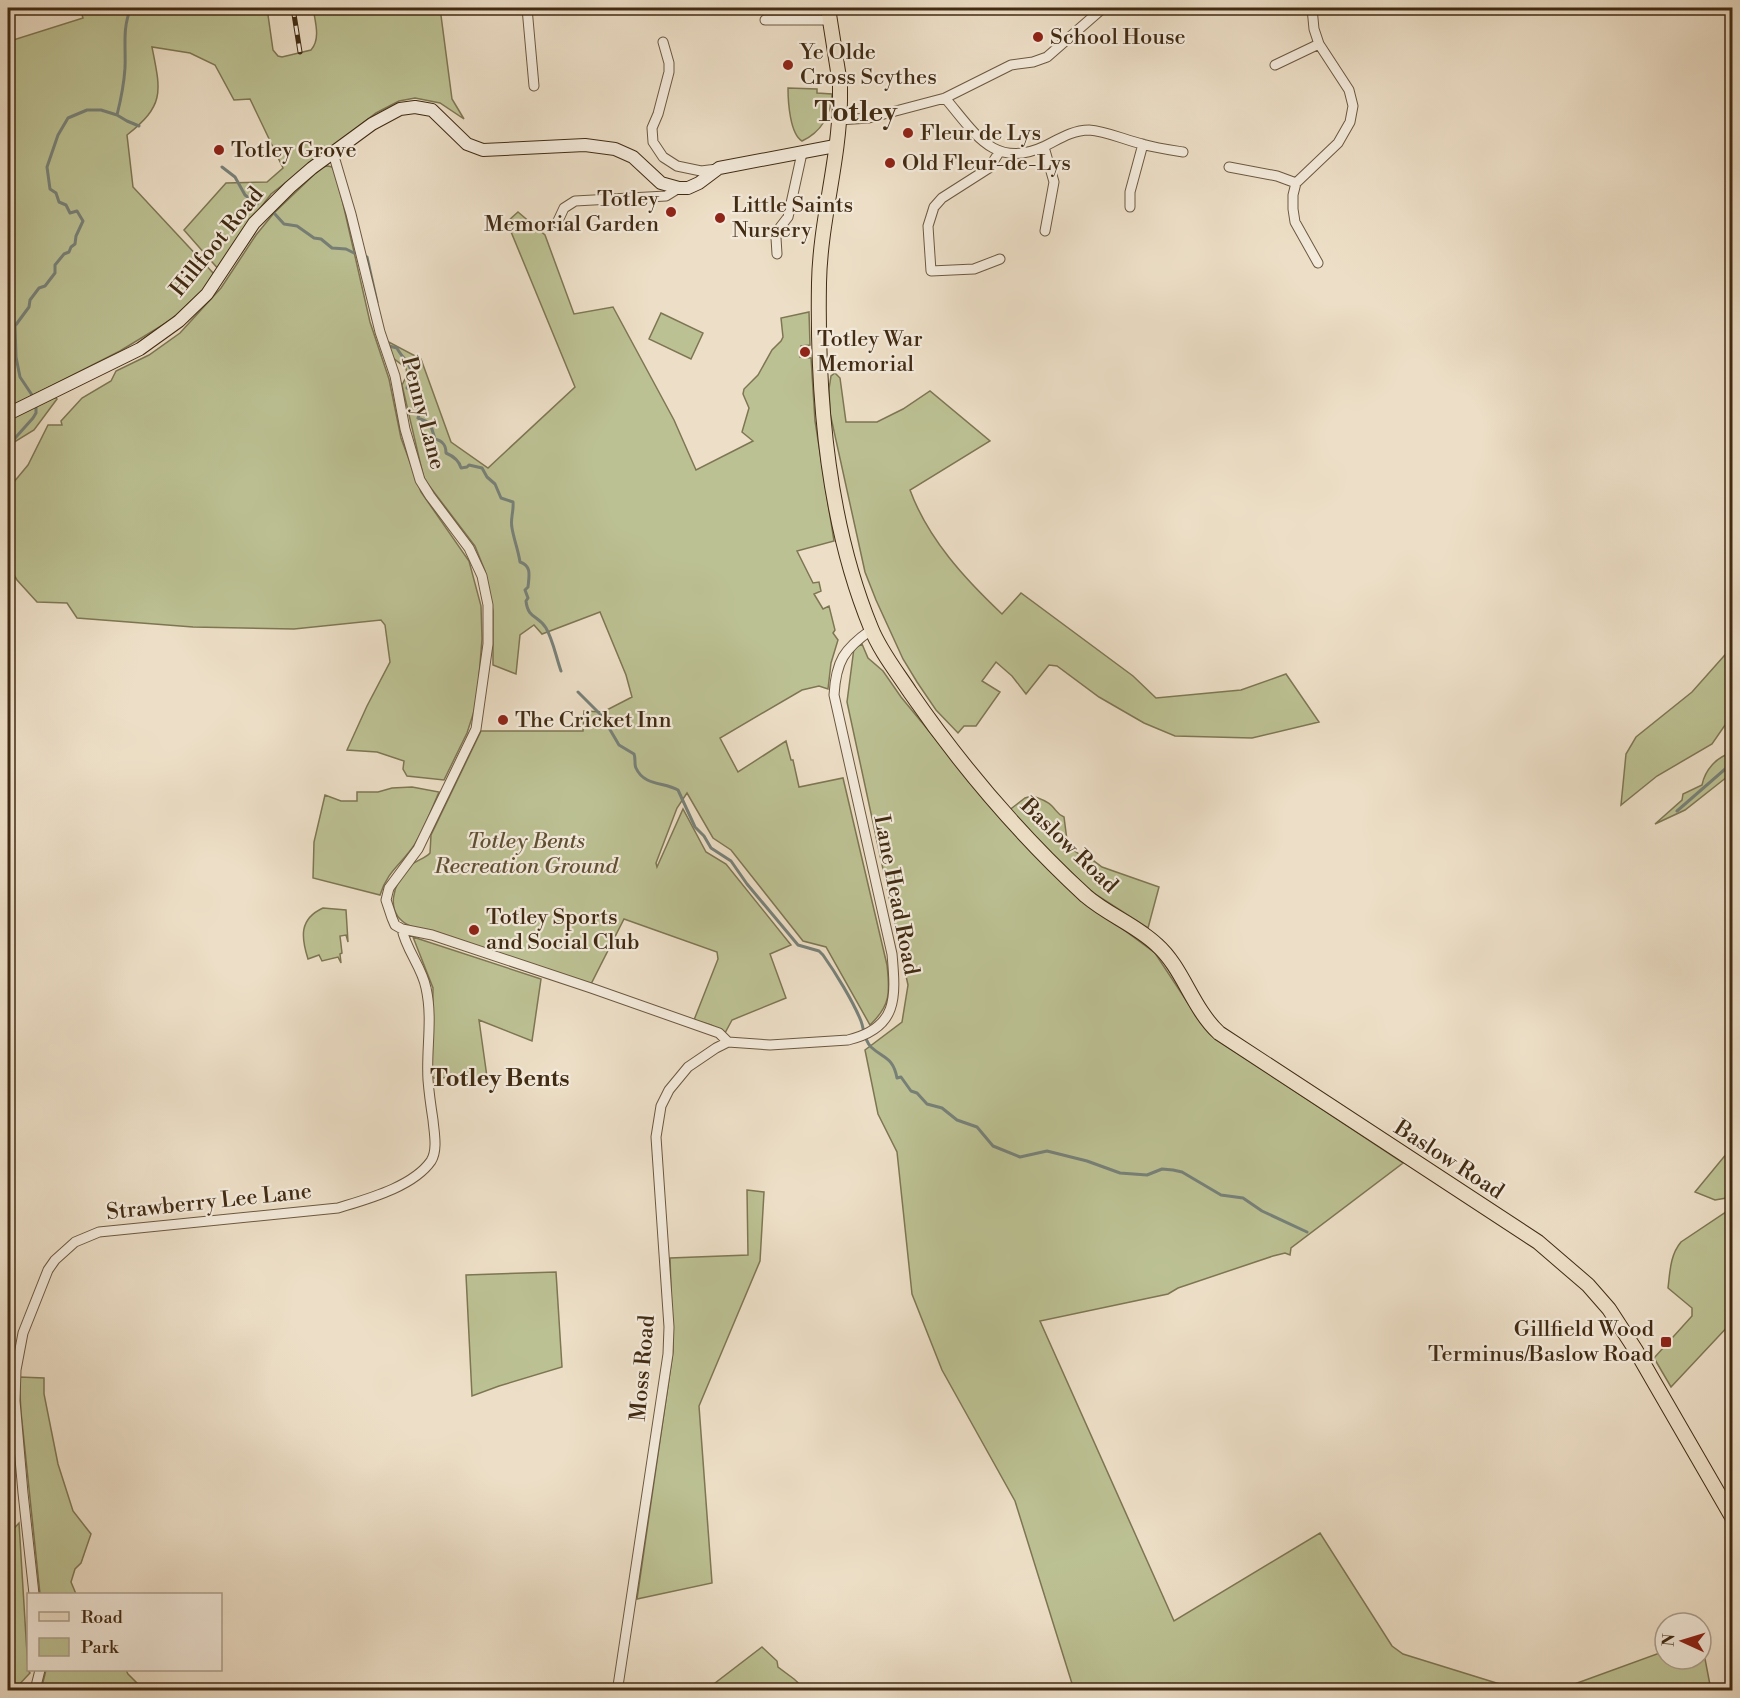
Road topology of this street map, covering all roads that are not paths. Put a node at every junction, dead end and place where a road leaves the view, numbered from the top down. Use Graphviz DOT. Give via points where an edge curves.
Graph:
graph roads {
  1 [pos="526,8"];
  2 [pos="1103,8"];
  3 [pos="1312,8"];
  4 [pos="829,14"];
  5 [pos="765,20"];
  6 [pos="663,42"];
  7 [pos="1319,44"];
  8 [pos="1275,65"];
  9 [pos="534,86"];
  10 [pos="945,98"];
  11 [pos="839,120"];
  12 [pos="1143,144"];
  13 [pos="835,146"];
  14 [pos="1044,147"];
  15 [pos="1000,152"];
  16 [pos="1183,152"];
  17 [pos="333,153"];
  18 [pos="802,153"];
  19 [pos="1229,167"];
  20 [pos="719,168"];
  21 [pos="1296,183"];
  22 [pos="679,188"];
  23 [pos="1130,207"];
  24 [pos="557,223"];
  25 [pos="1045,231"];
  26 [pos="777,254"];
  27 [pos="1000,259"];
  28 [pos="1318,263"];
  29 [pos="8,414"];
  30 [pos="871,630"];
  31 [pos="402,929"];
  32 [pos="728,1042"];
  33 [pos="1732,1517"];
  34 [pos="34,1593"];
  35 [pos="40,1671"];
  36 [pos="35,1690"];
  37 [pos="616,1690"];
  1 -- 9 [label="street"];
  2 -- 10 [label="street" via="1047,57 1011,66"];
  3 -- 7 [label="street"];
  4 -- 5 [label="street"];
  4 -- 11 [label="main road, Baslow Road" via="840,84"];
  6 -- 20 [label="street" via="669,72 652,128 653,142 663,157 677,166 701,171"];
  7 -- 8 [label="street"];
  7 -- 21 [label="street" via="1352,96 1353,112 1338,143"];
  10 -- 11 [label="street" via="868,118"];
  10 -- 15 [label="street" via="984,142"];
  11 -- 13 [label="main road, Baslow Road"];
  12 -- 14 [label="street" via="1090,130"];
  12 -- 16 [label="street"];
  12 -- 23 [label="street" via="1130,192"];
  13 -- 18 [label="street"];
  13 -- 30 [label="main road, Baslow Road" via="819,281 825,440 842,537"];
  14 -- 15 [label="street" via="1023,154"];
  14 -- 25 [label="street" via="1054,182"];
  15 -- 27 [label="street" via="989,168 938,202 928,226 931,272 974,269"];
  17 -- 22 [label="street, Hillfoot Road" via="391,114 421,107 432,110 476,148 585,145 615,149 633,157 661,183"];
  17 -- 29 [label="street, Hillfoot Road" via="290,187 254,223 207,294 179,321 140,349"];
  17 -- 31 [label="street, Penny Lane" via="420,480 469,549 482,576 488,605 488,644 476,729 418,849 387,893 387,908"];
  18 -- 20 [label="street"];
  18 -- 26 [label="street" via="788,217 776,238"];
  19 -- 21 [label="street"];
  20 -- 22 [label="street" via="699,183"];
  21 -- 28 [label="street" via="1295,222"];
  22 -- 24 [label="street" via="666,196 575,201 564,208"];
  30 -- 32 [label="street, Lane Head Road" via="847,649 834,695 888,933 893,963 892,1008 883,1022 848,1040 770,1045"];
  30 -- 33 [label="main road, Baslow Road" via="931,722 1002,810 1090,899 1158,945 1218,1033 1538,1242 1588,1285 1609,1308 1635,1349"];
  31 -- 32 [label="street" via="432,935 591,988 718,1033"];
  31 -- 34 [label="street, Strawberry Lee Lane" via="419,965 429,1004 428,1078 435,1133 434,1152 426,1165 406,1182 338,1208 99,1232 75,1242 48,1270 23,1333 15,1374 22,1493"];
  32 -- 37 [label="street, Moss Road" via="688,1067 663,1100 657,1121 668,1354"];
  35 -- 36 [label="street"];
}
